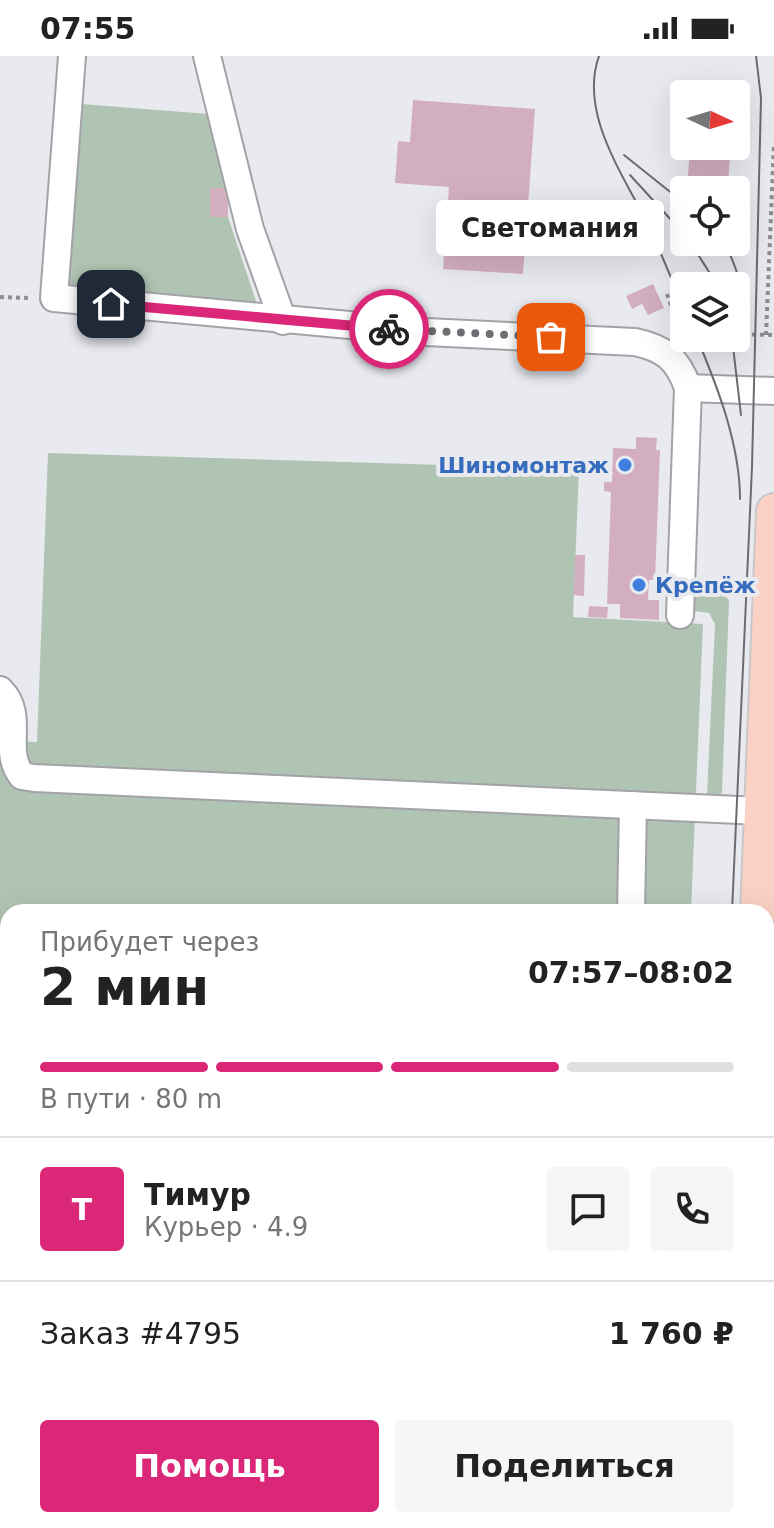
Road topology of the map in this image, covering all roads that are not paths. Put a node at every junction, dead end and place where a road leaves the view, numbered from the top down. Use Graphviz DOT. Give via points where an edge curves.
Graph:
graph roads {
  1 [pos="72,56"];
  2 [pos="207,56"];
  3 [pos="283,321"];
  4 [pos="688,388"];
  5 [pos="774,391"];
  6 [pos="774,511"];
  7 [pos="680,615"];
  8 [pos="0,690"];
  9 [pos="633,805"];
  10 [pos="761,811"];
  11 [pos="631,904"];
  12 [pos="758,904"];
  1 -- 3 [label="street" via="54,298"];
  2 -- 3 [label="street" via="250,229"];
  3 -- 4 [label="street" via="635,342 670,355"];
  4 -- 5 [label="street"];
  4 -- 7 [label="street"];
  6 -- 10 [label="main road"];
  8 -- 9 [label="street" via="12,707 13,754 22,776"];
  9 -- 10 [label="street"];
  9 -- 11 [label="street"];
  10 -- 12 [label="main road"];
}
